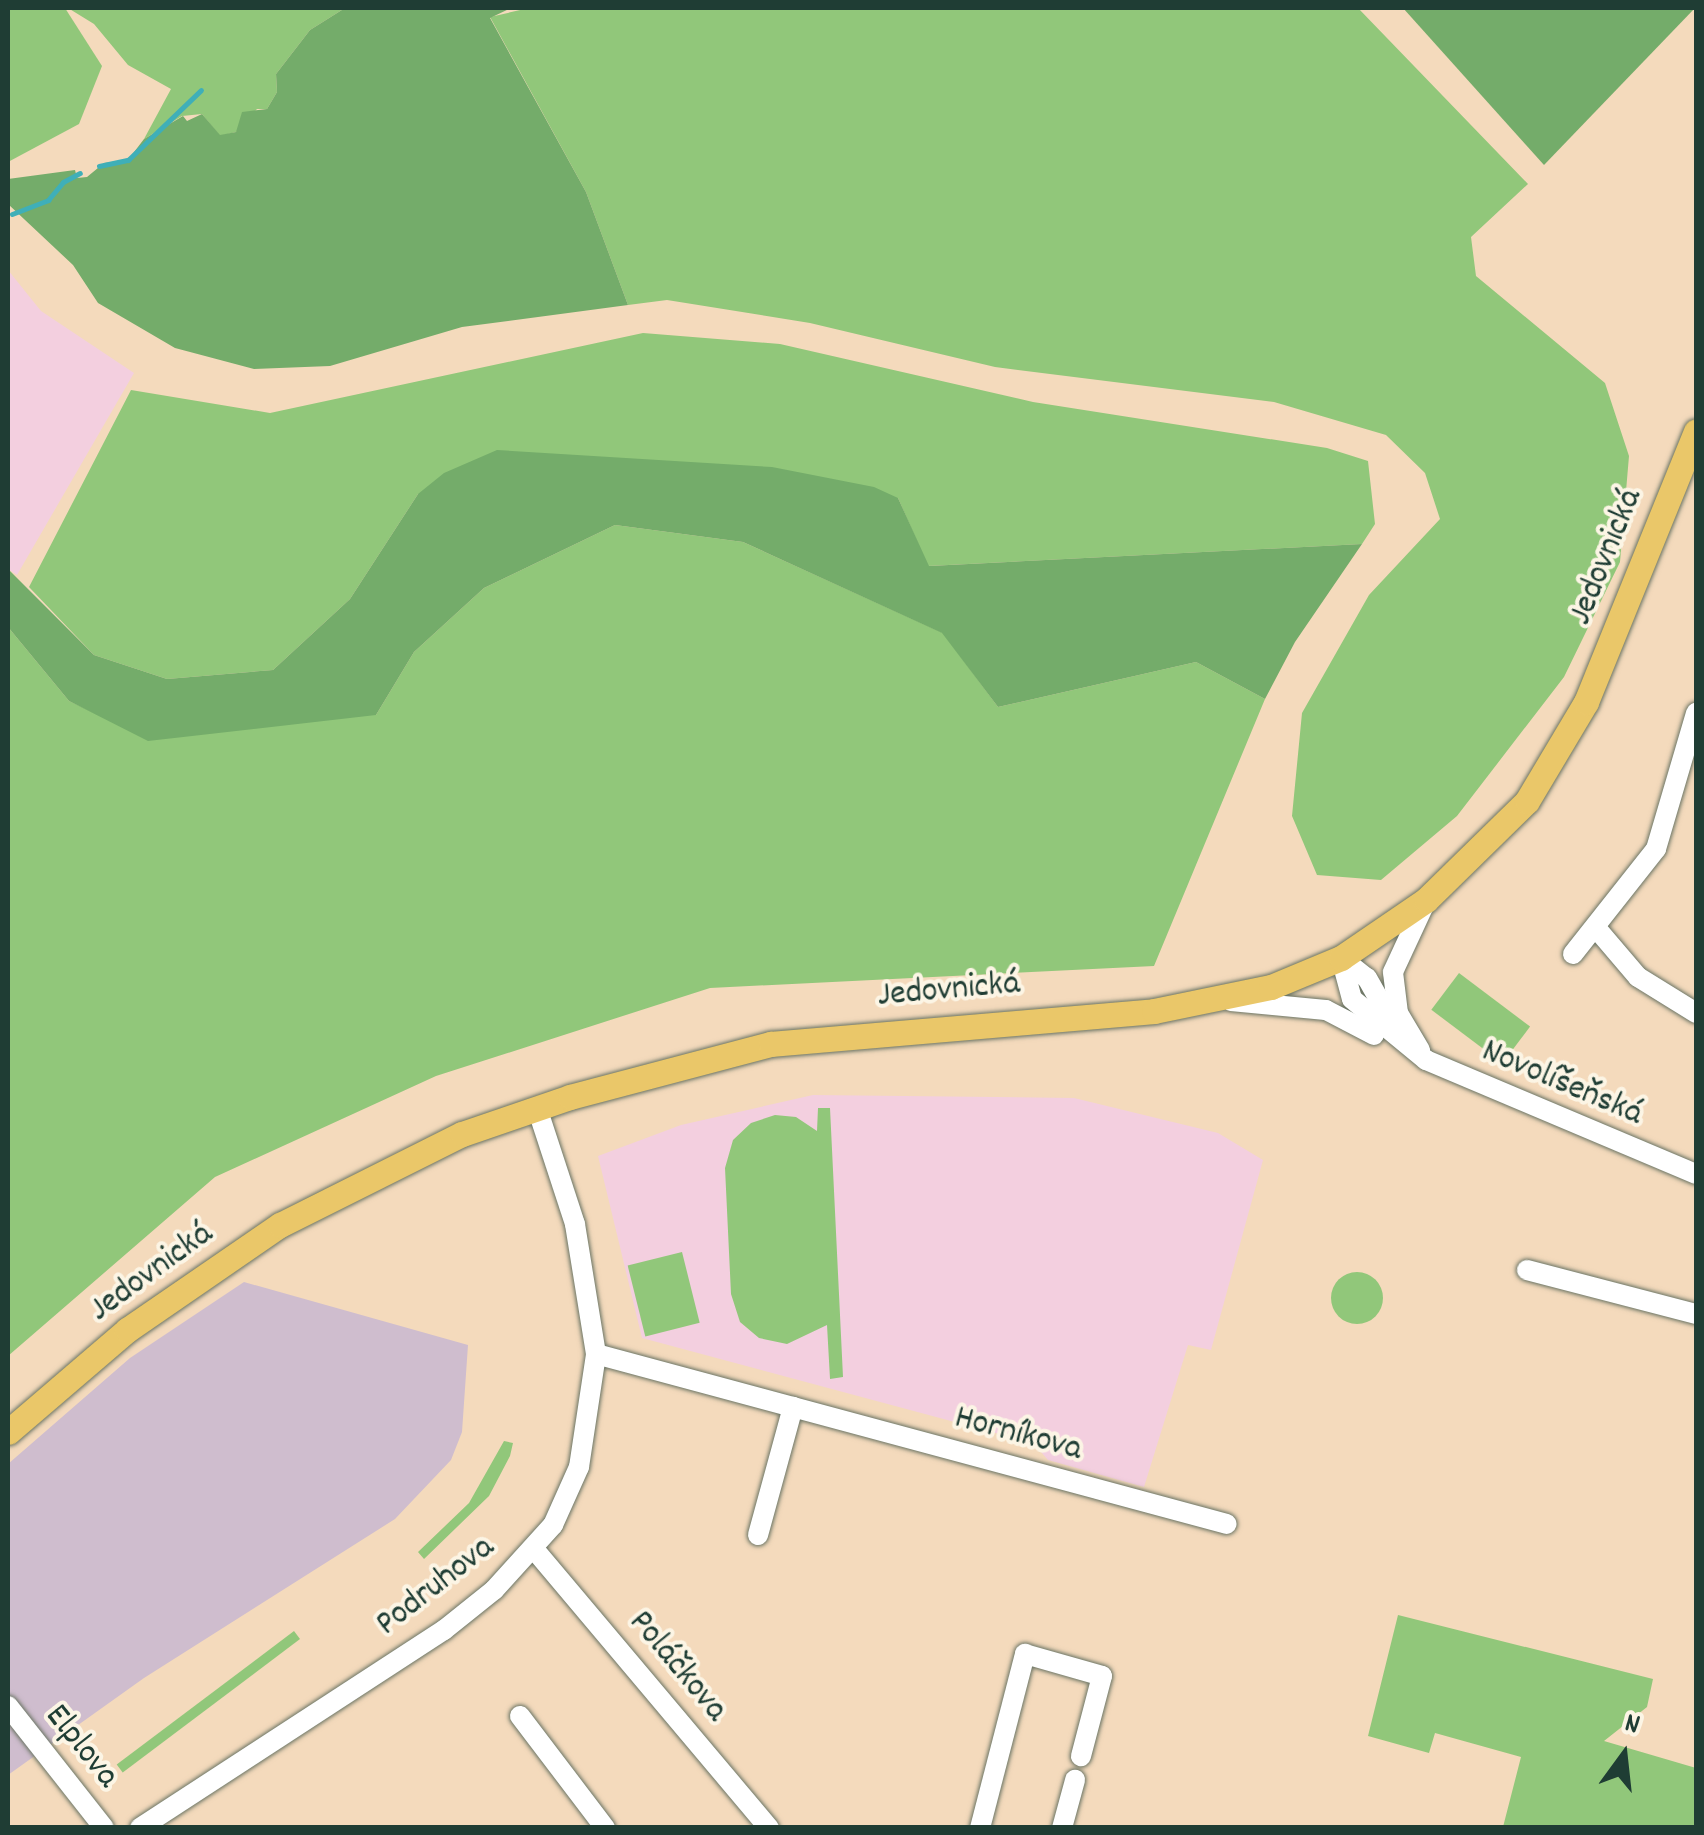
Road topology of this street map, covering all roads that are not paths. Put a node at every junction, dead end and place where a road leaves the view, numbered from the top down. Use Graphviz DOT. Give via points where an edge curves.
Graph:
graph roads {
  1 [pos="1696,432"];
  2 [pos="1696,713"];
  3 [pos="1426,900"];
  4 [pos="1597,929"];
  5 [pos="1573,954"];
  6 [pos="1341,958"];
  7 [pos="1225,1000"];
  8 [pos="1696,1013"];
  9 [pos="1426,1060"];
  10 [pos="537,1108"];
  11 [pos="1696,1174"];
  12 [pos="1528,1270"];
  13 [pos="1696,1314"];
  14 [pos="596,1354"];
  15 [pos="793,1408"];
  16 [pos="8,1432"];
  17 [pos="1226,1524"];
  18 [pos="758,1535"];
  19 [pos="534,1549"];
  20 [pos="8,1706"];
  21 [pos="520,1716"];
  22 [pos="1081,1756"];
  23 [pos="1074,1780"];
  24 [pos="104,1828"];
  25 [pos="140,1828"];
  26 [pos="605,1828"];
  27 [pos="769,1828"];
  28 [pos="980,1828"];
  29 [pos="1062,1828"];
  1 -- 3 [label="main road, Jedovnická" via="1563,745 1526,802"];
  2 -- 4 [label="street" via="1663,834"];
  3 -- 6 [label="main road, Jedovnická"];
  3 -- 9 [label="street" via="1398,952 1392,994"];
  4 -- 5 [label="street"];
  4 -- 8 [label="street" via="1638,977"];
  6 -- 7 [label="main road, Jedovnická"];
  6 -- 9 [label="street, Novolíšeňská" via="1352,999"];
  7 -- 9 [label="street" via="1341,1014"];
  7 -- 10 [label="main road, Jedovnická" via="804,1039"];
  9 -- 11 [label="street, Novolíšeňská"];
  10 -- 14 [label="street, Podruhova" via="575,1224"];
  10 -- 16 [label="main road, Jedovnická" via="462,1134 280,1225 127,1330"];
  12 -- 13 [label="street"];
  14 -- 15 [label="street, Horníkova"];
  14 -- 19 [label="street, Podruhova" via="579,1467 554,1525"];
  15 -- 17 [label="street, Horníkova"];
  15 -- 18 [label="street"];
  19 -- 25 [label="street, Podruhova" via="444,1630"];
  19 -- 27 [label="street, Poláčkova"];
  20 -- 24 [label="street, Elplova"];
  21 -- 26 [label="street"];
  22 -- 28 [label="street" via="1102,1676 1025,1654"];
  23 -- 29 [label="street"];
}
